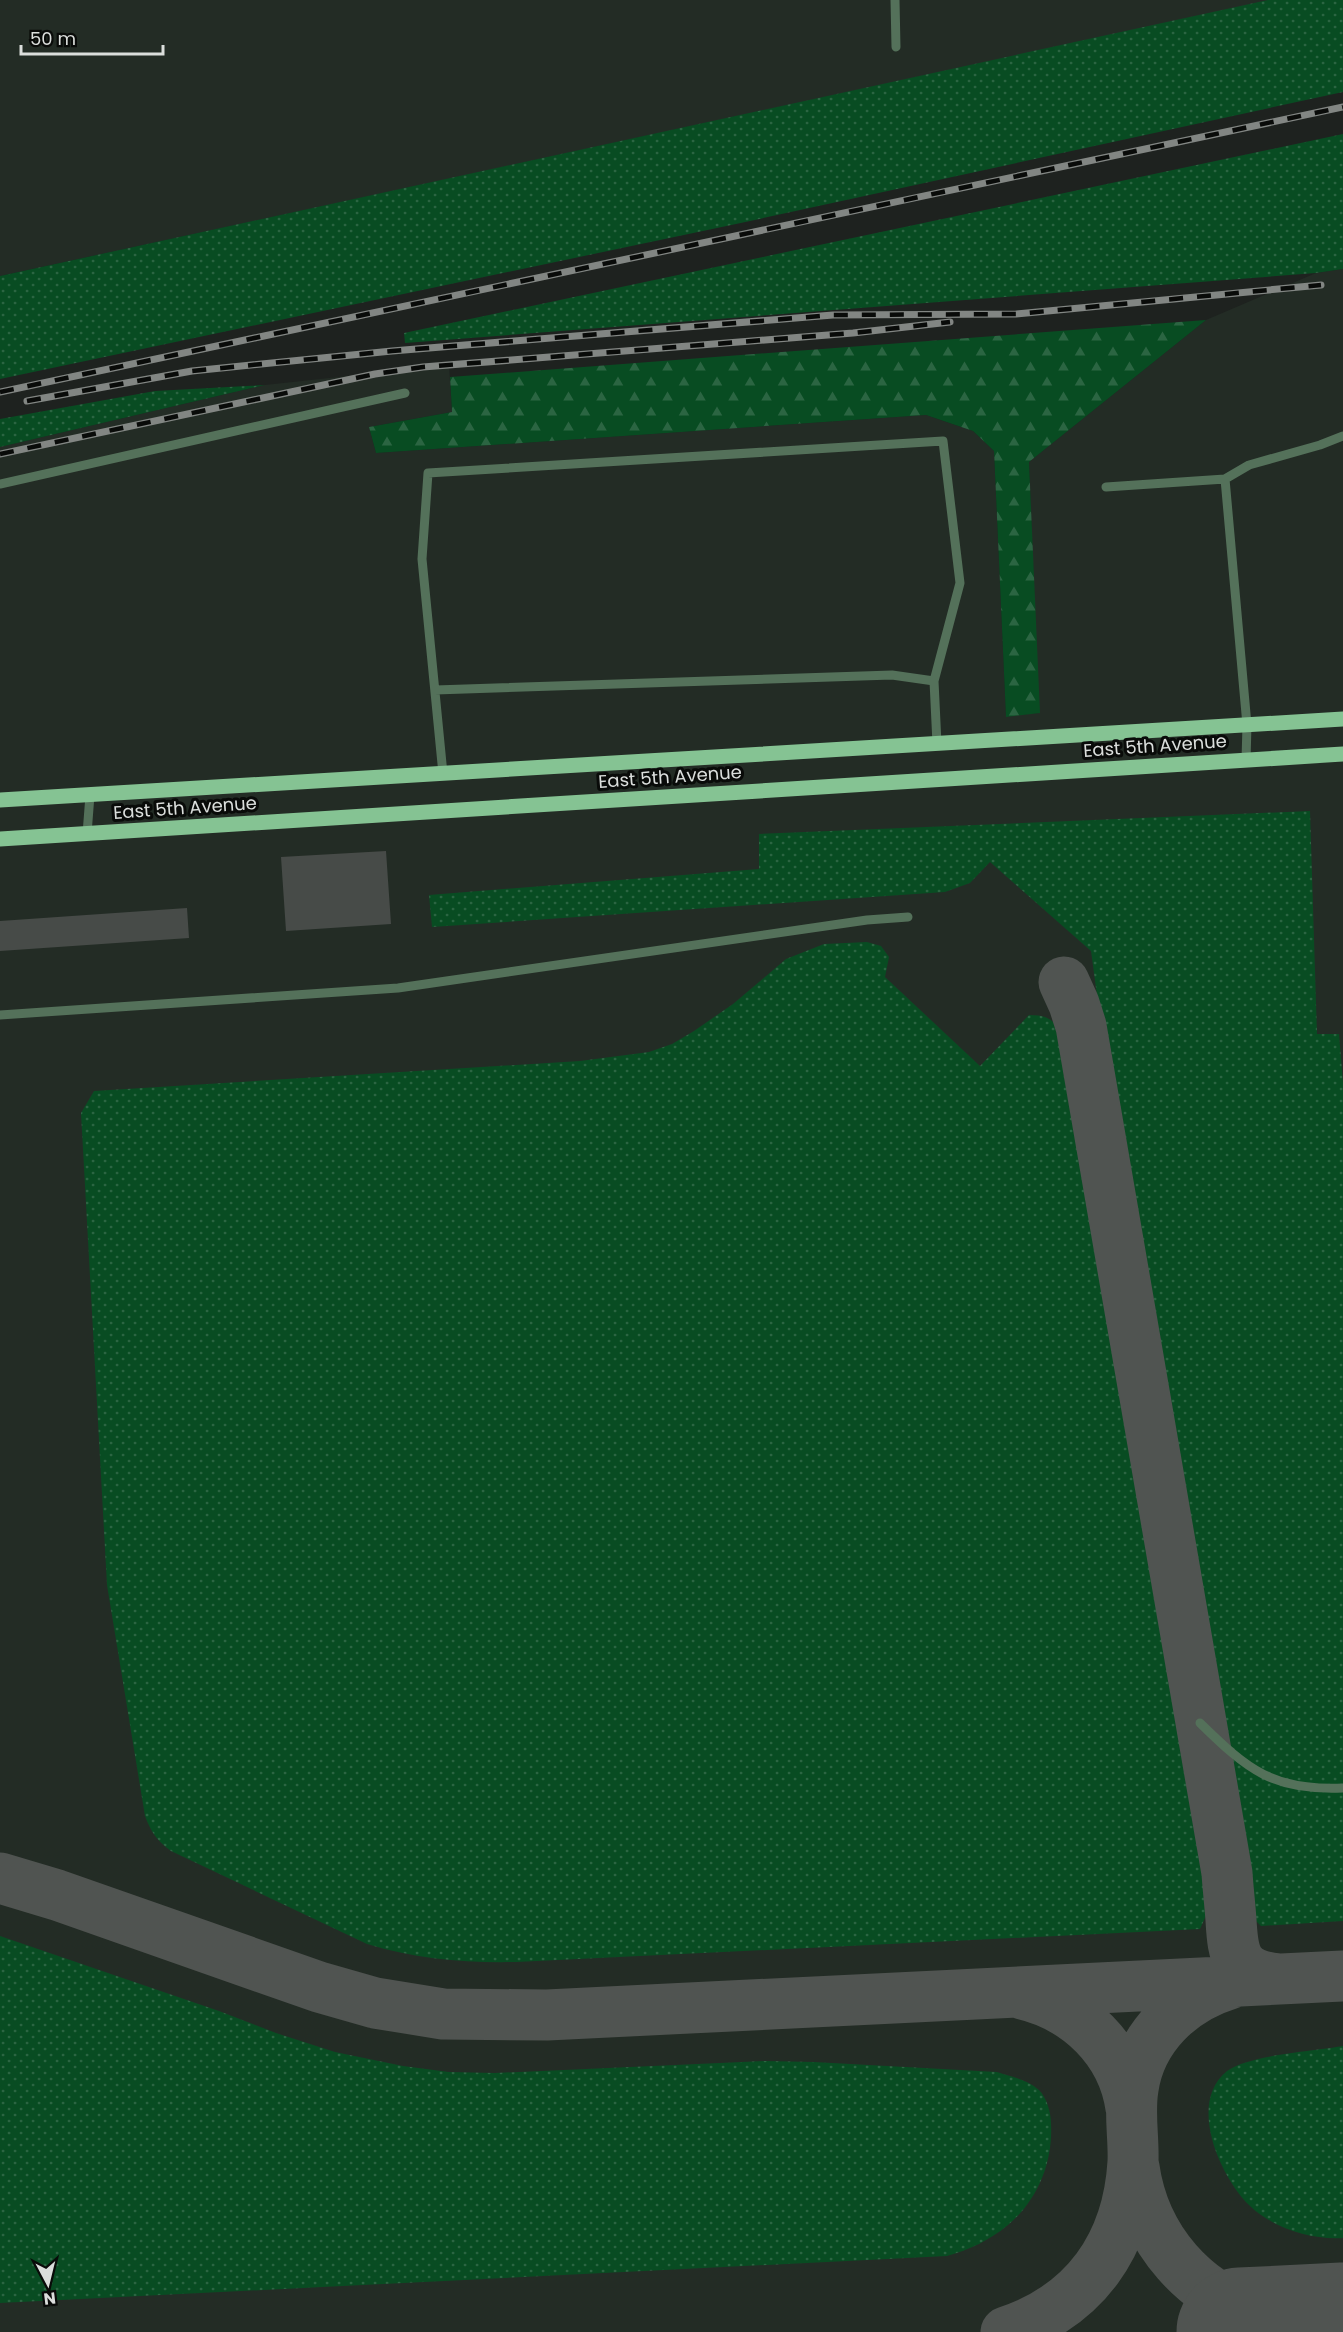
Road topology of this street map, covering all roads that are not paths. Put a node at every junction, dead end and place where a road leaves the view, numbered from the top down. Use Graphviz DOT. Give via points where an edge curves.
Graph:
graph roads {
  1 [pos="895,0"];
  2 [pos="896,47"];
  3 [pos="405,393"];
  4 [pos="1343,436"];
  5 [pos="1225,479"];
  6 [pos="0,484"];
  7 [pos="1106,487"];
  8 [pos="934,681"];
  9 [pos="435,690"];
  10 [pos="1343,719"];
  11 [pos="1247,725"];
  12 [pos="937,744"];
  13 [pos="1343,754"];
  14 [pos="1246,760"];
  15 [pos="443,774"];
  16 [pos="90,795"];
  17 [pos="0,800"];
  18 [pos="87,834"];
  19 [pos="0,839"];
  20 [pos="908,917"];
  21 [pos="0,1015"];
  22 [pos="1200,1723"];
  23 [pos="1343,1788"];
  1 -- 2 [label="lane"];
  3 -- 6 [label="lane"];
  4 -- 5 [label="lane" via="1249,465"];
  5 -- 7 [label="lane"];
  5 -- 11 [label="lane"];
  8 -- 9 [label="lane" via="892,675"];
  8 -- 9 [label="lane" via="960,583 943,441 428,473 422,559"];
  8 -- 12 [label="lane"];
  9 -- 15 [label="lane"];
  10 -- 11 [label="main road, East 5th Avenue"];
  11 -- 12 [label="main road, East 5th Avenue"];
  11 -- 14 [label="lane"];
  12 -- 15 [label="main road, East 5th Avenue"];
  13 -- 14 [label="main road, East 5th Avenue"];
  14 -- 18 [label="main road, East 5th Avenue"];
  15 -- 16 [label="main road, East 5th Avenue"];
  16 -- 17 [label="main road, East 5th Avenue"];
  16 -- 18 [label="lane"];
  18 -- 19 [label="main road, East 5th Avenue"];
  20 -- 21 [label="lane" via="398,988"];
  22 -- 23 [label="lane" via="1242,1762 1263,1775 1301,1788"];
}
